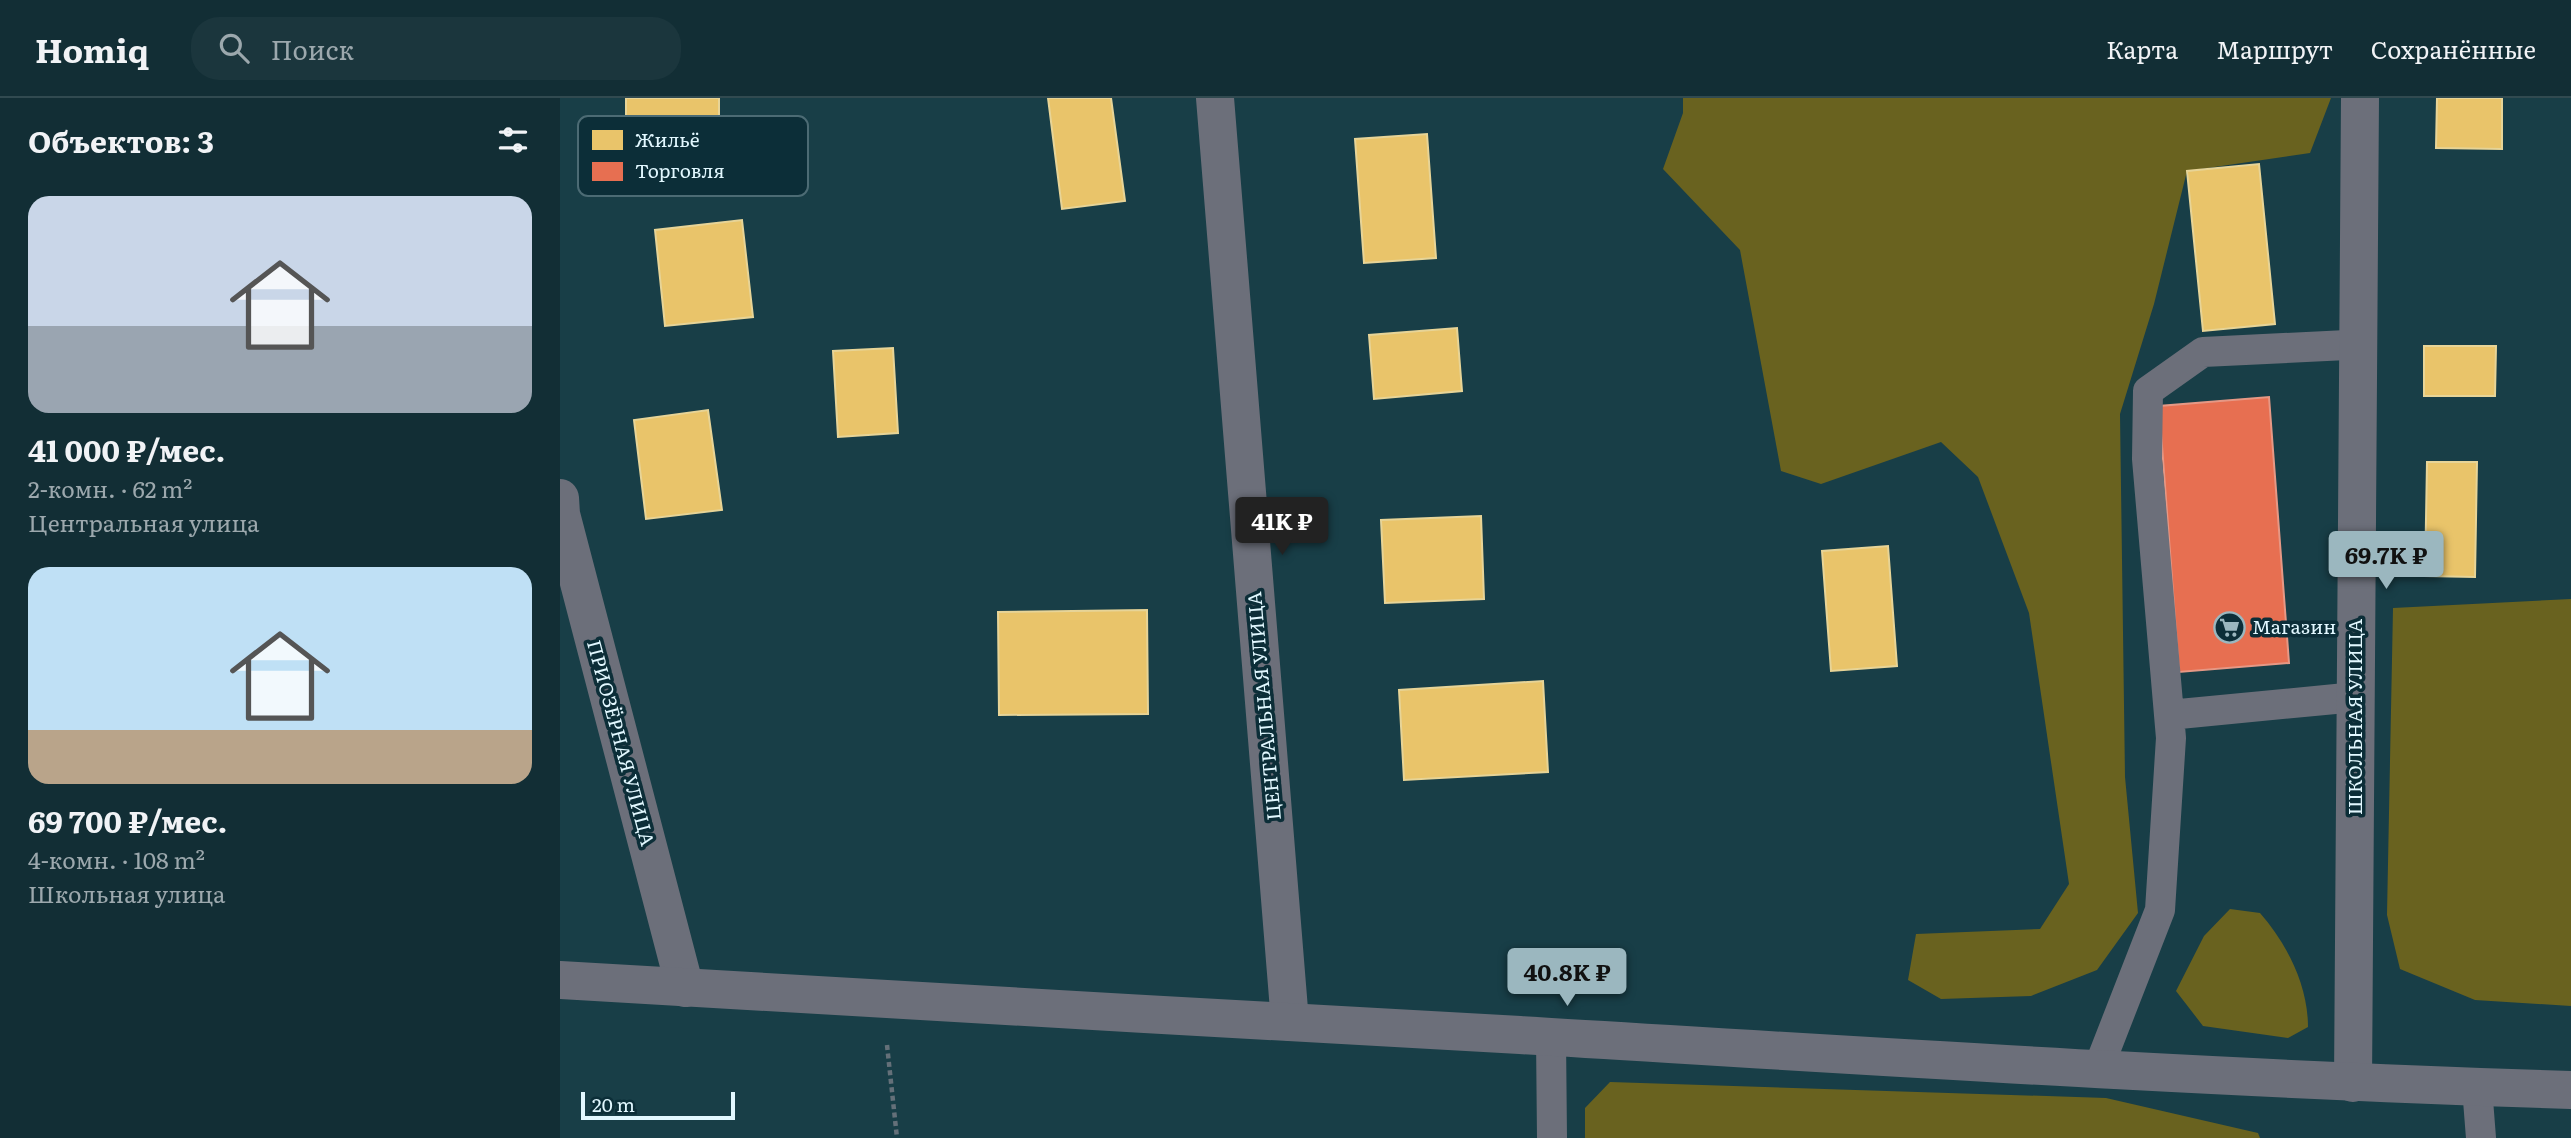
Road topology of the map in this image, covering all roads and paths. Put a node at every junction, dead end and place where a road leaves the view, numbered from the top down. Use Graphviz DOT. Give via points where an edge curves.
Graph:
graph roads {
  1 [pos="1215,98"];
  2 [pos="2360,98"];
  3 [pos="2358,348"];
  4 [pos="560,498"];
  5 [pos="2356,696"];
  6 [pos="2169,715"];
  7 [pos="560,980"];
  8 [pos="685,988"];
  9 [pos="883,1002"];
  10 [pos="1290,1022"];
  11 [pos="1551,1037"];
  12 [pos="2098,1069"];
  13 [pos="2353,1083"];
  14 [pos="2477,1087"];
  15 [pos="2571,1090"];
  16 [pos="897,1138"];
  17 [pos="1552,1138"];
  18 [pos="2481,1138"];
  1 -- 10 [label="street, ЦЕНТРАЛЬНАЯ УЛИЦА"];
  2 -- 3 [label="street, ШКОЛЬНАЯ УЛИЦА"];
  3 -- 5 [label="street, ШКОЛЬНАЯ УЛИЦА"];
  3 -- 6 [label="lane" via="2203,352 2148,391 2147,459"];
  4 -- 8 [label="street, ПРИОЗЁРНАЯ УЛИЦА"];
  5 -- 6 [label="lane"];
  5 -- 13 [label="street, ШКОЛЬНАЯ УЛИЦА"];
  6 -- 12 [label="lane" via="2160,910"];
  7 -- 8 [label="street"];
  8 -- 9 [label="street"];
  9 -- 10 [label="street"];
  9 -- 16 [label="path"];
  10 -- 11 [label="street"];
  11 -- 12 [label="street"];
  11 -- 17 [label="lane"];
  12 -- 13 [label="street"];
  13 -- 14 [label="street"];
  14 -- 15 [label="street"];
  14 -- 18 [label="lane"];
}
